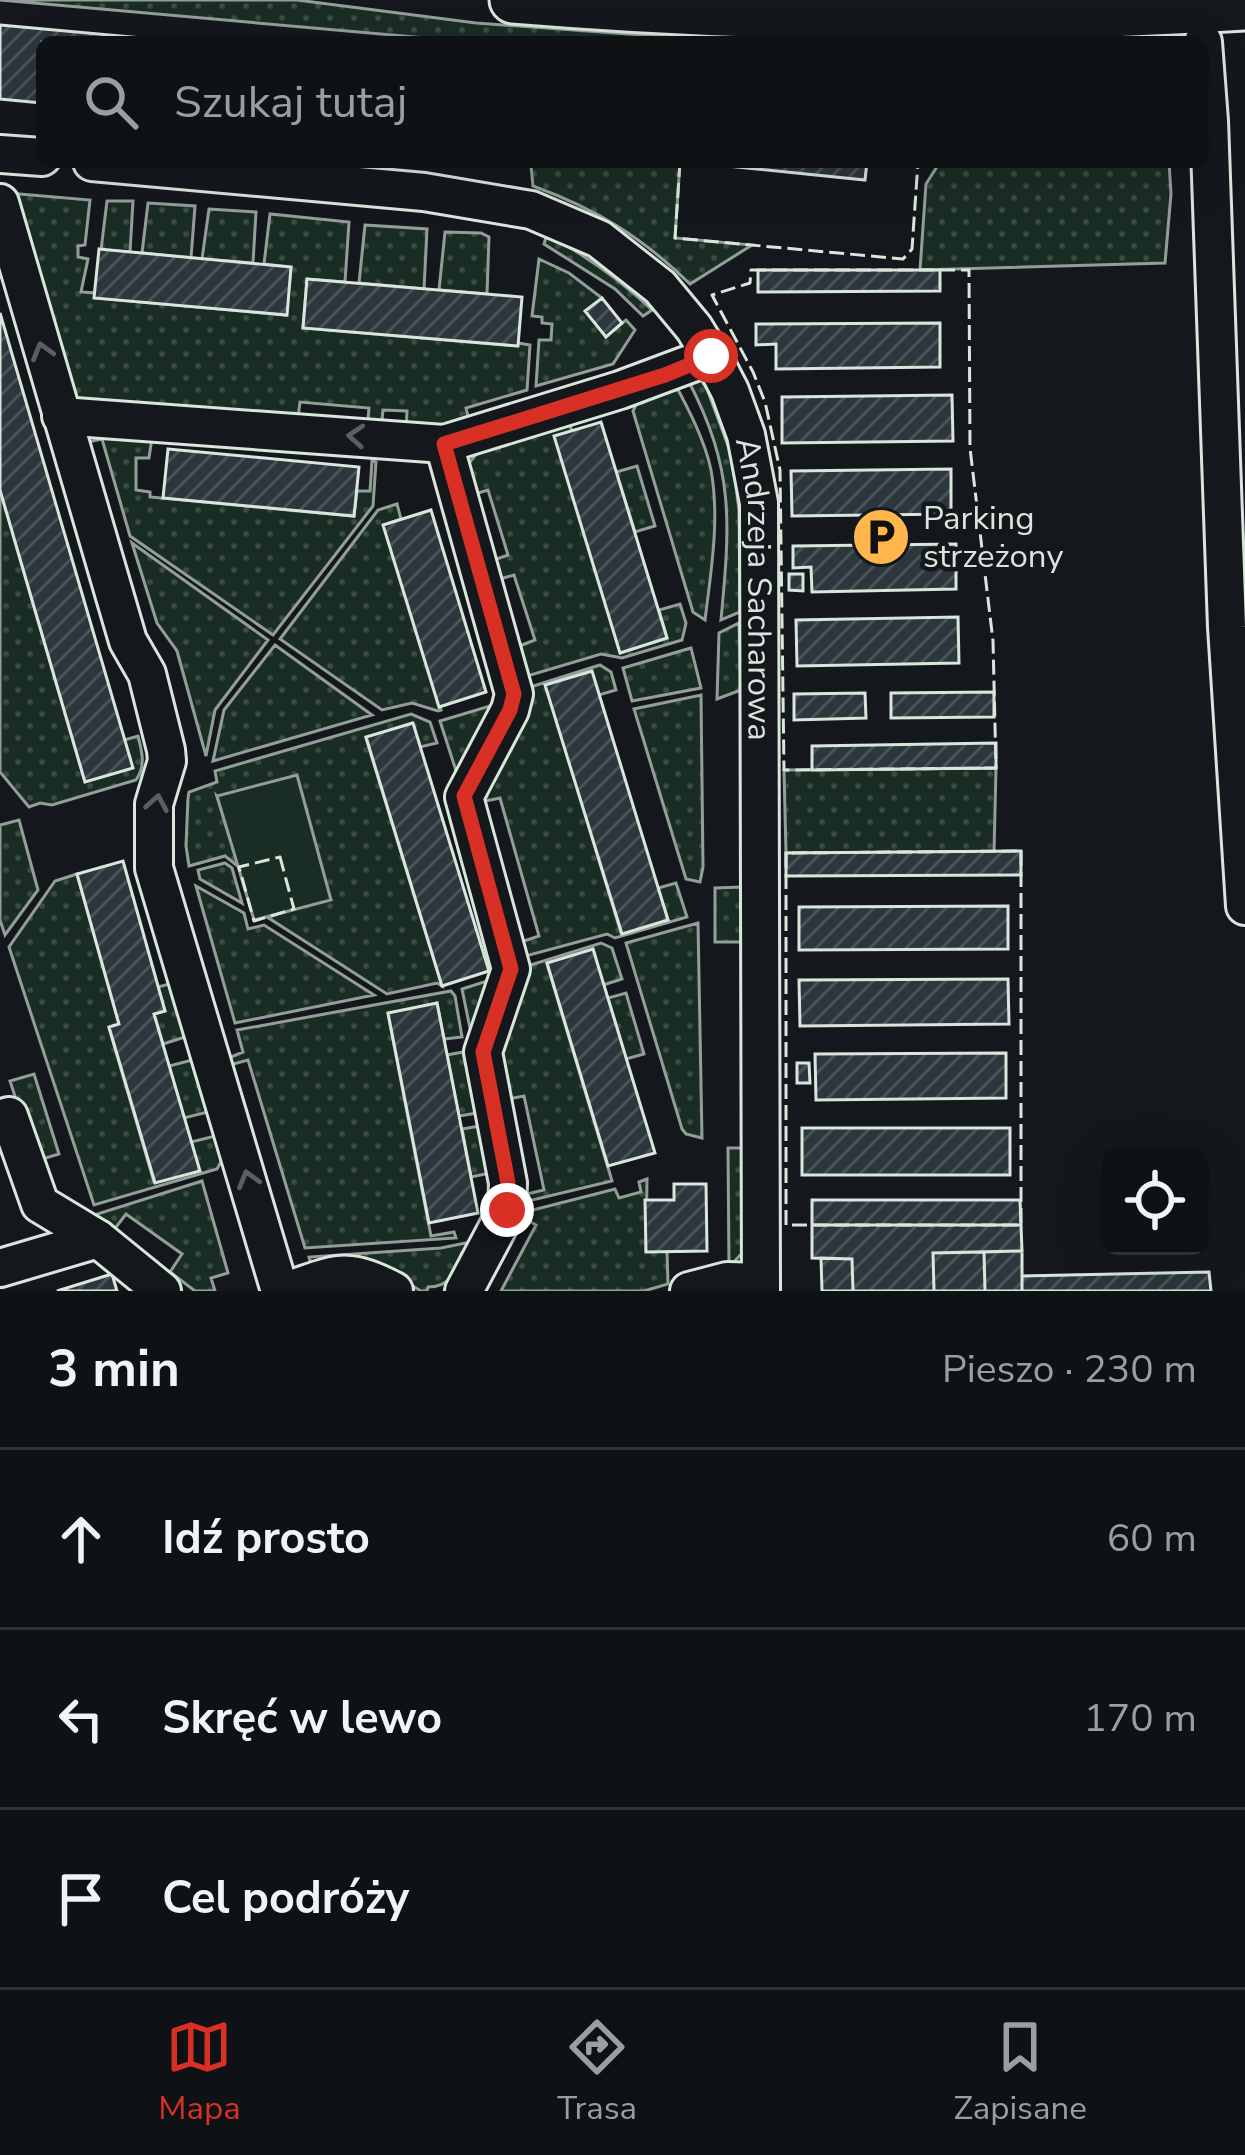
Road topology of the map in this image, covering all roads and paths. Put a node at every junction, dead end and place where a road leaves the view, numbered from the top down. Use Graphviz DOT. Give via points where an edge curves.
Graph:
graph roads {
  1 [pos="513,0"];
  2 [pos="1245,7"];
  3 [pos="1201,19"];
  4 [pos="1209,121"];
  5 [pos="0,154"];
  6 [pos="36,157"];
  7 [pos="157,168"];
  8 [pos="0,203"];
  9 [pos="711,356"];
  10 [pos="61,416"];
  11 [pos="444,444"];
  12 [pos="1245,906"];
  13 [pos="0,1119"];
  14 [pos="98,1239"];
  15 [pos="0,1268"];
  16 [pos="761,1287"];
  17 [pos="162,1291"];
  18 [pos="282,1291"];
  19 [pos="394,1291"];
  20 [pos="464,1291"];
  21 [pos="689,1291"];
  1 -- 3 [label="main road" via="757,16"];
  2 -- 3 [label="main road"];
  4 -- 12 [label="street"];
  5 -- 6 [label="street"];
  7 -- 9 [label="street, Andrzeja Sacharowa" via="531,210 599,239 638,267"];
  10 -- 8 [label="street, one-way"];
  9 -- 11 [label="street"];
  9 -- 16 [label="street, Andrzeja Sacharowa" via="746,435 759,503"];
  11 -- 10 [label="street, one-way"];
  18 -- 10 [label="street, one-way" via="154,868 154,804 166,761 157,712"];
  11 -- 20 [label="street" via="514,694 464,796 511,969 483,1052 507,1210"];
  13 -- 14 [label="street" via="9,1116 40,1204"];
  14 -- 15 [label="street"];
  14 -- 17 [label="street"];
  16 -- 21 [label="street" via="728,1281"];
  18 -- 19 [label="street" via="355,1273"];
}
